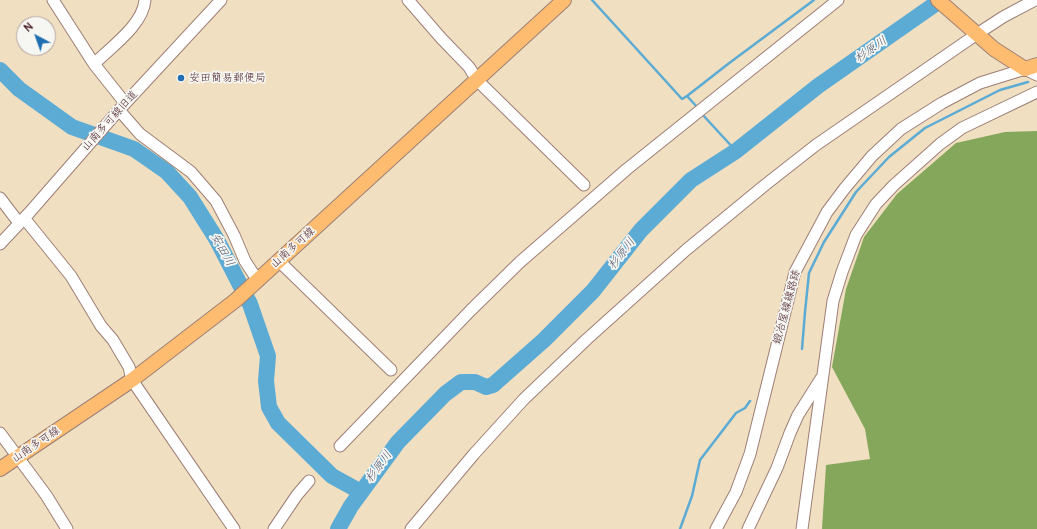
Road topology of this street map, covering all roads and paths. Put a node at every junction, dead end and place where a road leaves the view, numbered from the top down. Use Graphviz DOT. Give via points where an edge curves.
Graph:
graph roads {
  1 [pos="53,0"];
  2 [pos="146,0"];
  3 [pos="221,0"];
  4 [pos="408,0"];
  5 [pos="564,0"];
  6 [pos="838,0"];
  7 [pos="938,0"];
  8 [pos="1035,0"];
  9 [pos="974,32"];
  10 [pos="94,64"];
  11 [pos="1033,70"];
  12 [pos="477,80"];
  13 [pos="1037,92"];
  14 [pos="122,106"];
  15 [pos="584,184"];
  16 [pos="0,198"];
  17 [pos="22,220"];
  18 [pos="0,244"];
  19 [pos="281,260"];
  20 [pos="255,283"];
  21 [pos="391,370"];
  22 [pos="824,374"];
  23 [pos="132,380"];
  24 [pos="0,433"];
  25 [pos="340,446"];
  26 [pos="18,457"];
  27 [pos="0,469"];
  28 [pos="309,482"];
  29 [pos="67,529"];
  30 [pos="234,529"];
  31 [pos="274,529"];
  32 [pos="411,529"];
  33 [pos="716,529"];
  34 [pos="748,529"];
  35 [pos="802,529"];
  1 -- 10 [label="street"];
  2 -- 10 [label="street" via="145,9 134,26"];
  3 -- 14 [label="street, 山南多可線旧道"];
  4 -- 12 [label="street" via="469,66"];
  5 -- 12 [label="main road, 山南多可線"];
  6 -- 25 [label="street" via="627,170 520,262"];
  7 -- 9 [label="main road"];
  8 -- 9 [label="street"];
  9 -- 11 [label="main road" via="994,49"];
  9 -- 32 [label="street" via="816,145 686,250 524,399"];
  10 -- 14 [label="street"];
  11 -- 33 [label="street, 鍛冶屋線線路跡" via="980,83 942,102 901,129 872,156 827,212 795,272 750,454 736,492"];
  12 -- 15 [label="street"];
  12 -- 19 [label="main road, 山南多可線"];
  13 -- 22 [label="street" via="962,128 940,144 876,204 856,235 833,301"];
  14 -- 17 [label="street, 山南多可線旧道"];
  14 -- 20 [label="street" via="140,134 190,172 216,201"];
  16 -- 17 [label="street"];
  17 -- 18 [label="street, 山南多可線旧道"];
  17 -- 23 [label="street" via="71,276 129,367"];
  19 -- 20 [label="main road, 山南多可線"];
  19 -- 21 [label="street" via="282,264"];
  20 -- 23 [label="main road, 山南多可線"];
  22 -- 34 [label="street" via="798,415 777,468"];
  22 -- 35 [label="street"];
  23 -- 26 [label="main road, 山南多可線"];
  23 -- 30 [label="street"];
  24 -- 26 [label="street"];
  26 -- 27 [label="main road, 山南多可線"];
  26 -- 29 [label="street"];
  28 -- 31 [label="street"];
}
